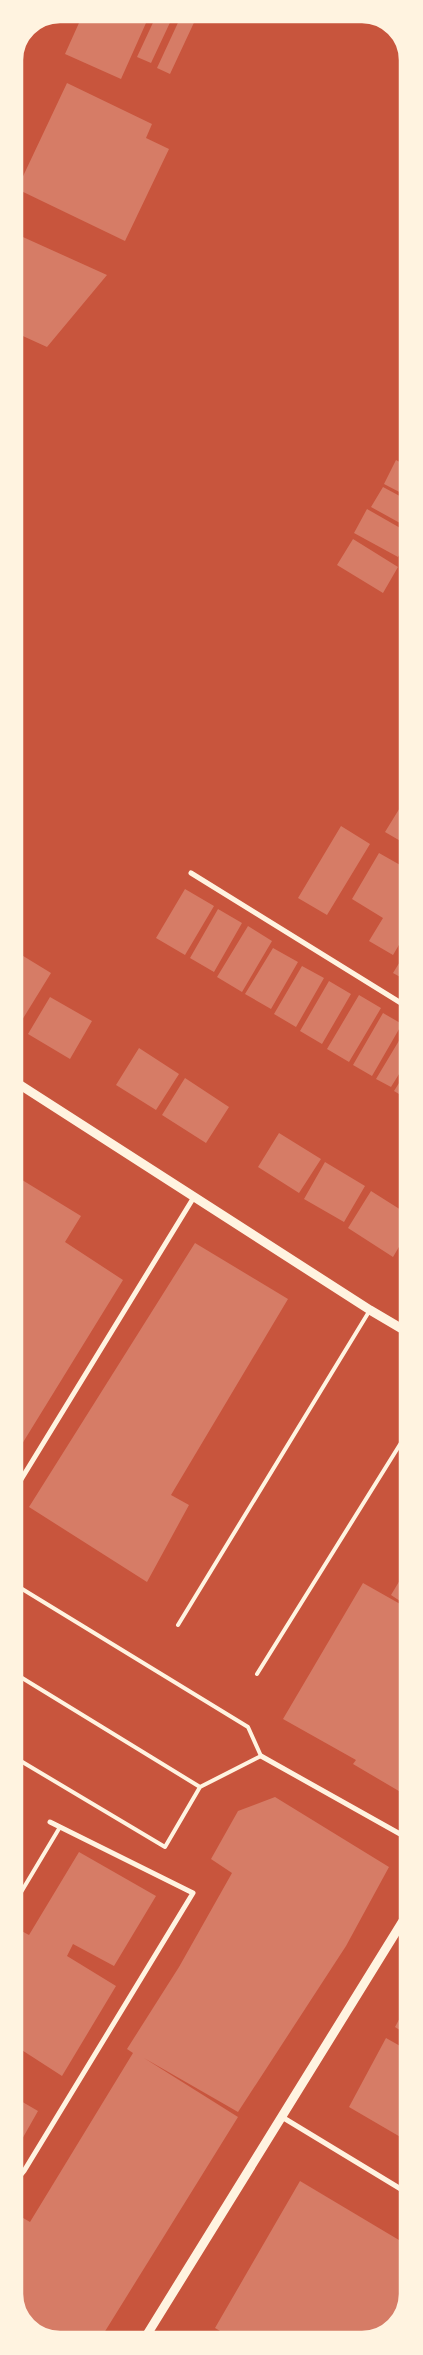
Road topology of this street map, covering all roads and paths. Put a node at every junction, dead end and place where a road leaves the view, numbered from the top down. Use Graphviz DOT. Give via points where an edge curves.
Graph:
graph roads {
  1 [pos="191,873"];
  2 [pos="400,1002"];
  3 [pos="22,1086"];
  4 [pos="194,1197"];
  5 [pos="370,1310"];
  6 [pos="400,1328"];
  7 [pos="400,1444"];
  8 [pos="23,1477"];
  9 [pos="23,1589"];
  10 [pos="178,1625"];
  11 [pos="257,1674"];
  12 [pos="23,1678"];
  13 [pos="261,1756"];
  14 [pos="23,1761"];
  15 [pos="200,1787"];
  16 [pos="50,1822"];
  17 [pos="60,1827"];
  18 [pos="400,1834"];
  19 [pos="23,1889"];
  20 [pos="400,1926"];
  21 [pos="282,2117"];
  22 [pos="23,2172"];
  23 [pos="400,2189"];
  24 [pos="149,2332"];
  1 -- 2 [label="street"];
  3 -- 4 [label="street"];
  4 -- 5 [label="street"];
  4 -- 8 [label="street"];
  5 -- 6 [label="street"];
  5 -- 10 [label="lane"];
  7 -- 11 [label="lane"];
  9 -- 13 [label="lane" via="248,1728"];
  12 -- 15 [label="lane"];
  13 -- 15 [label="lane"];
  13 -- 18 [label="street"];
  14 -- 15 [label="lane" via="164,1847"];
  16 -- 17 [label="street"];
  17 -- 19 [label="lane"];
  17 -- 22 [label="street" via="193,1893"];
  20 -- 21 [label="street"];
  21 -- 23 [label="street"];
  21 -- 24 [label="street"];
}
